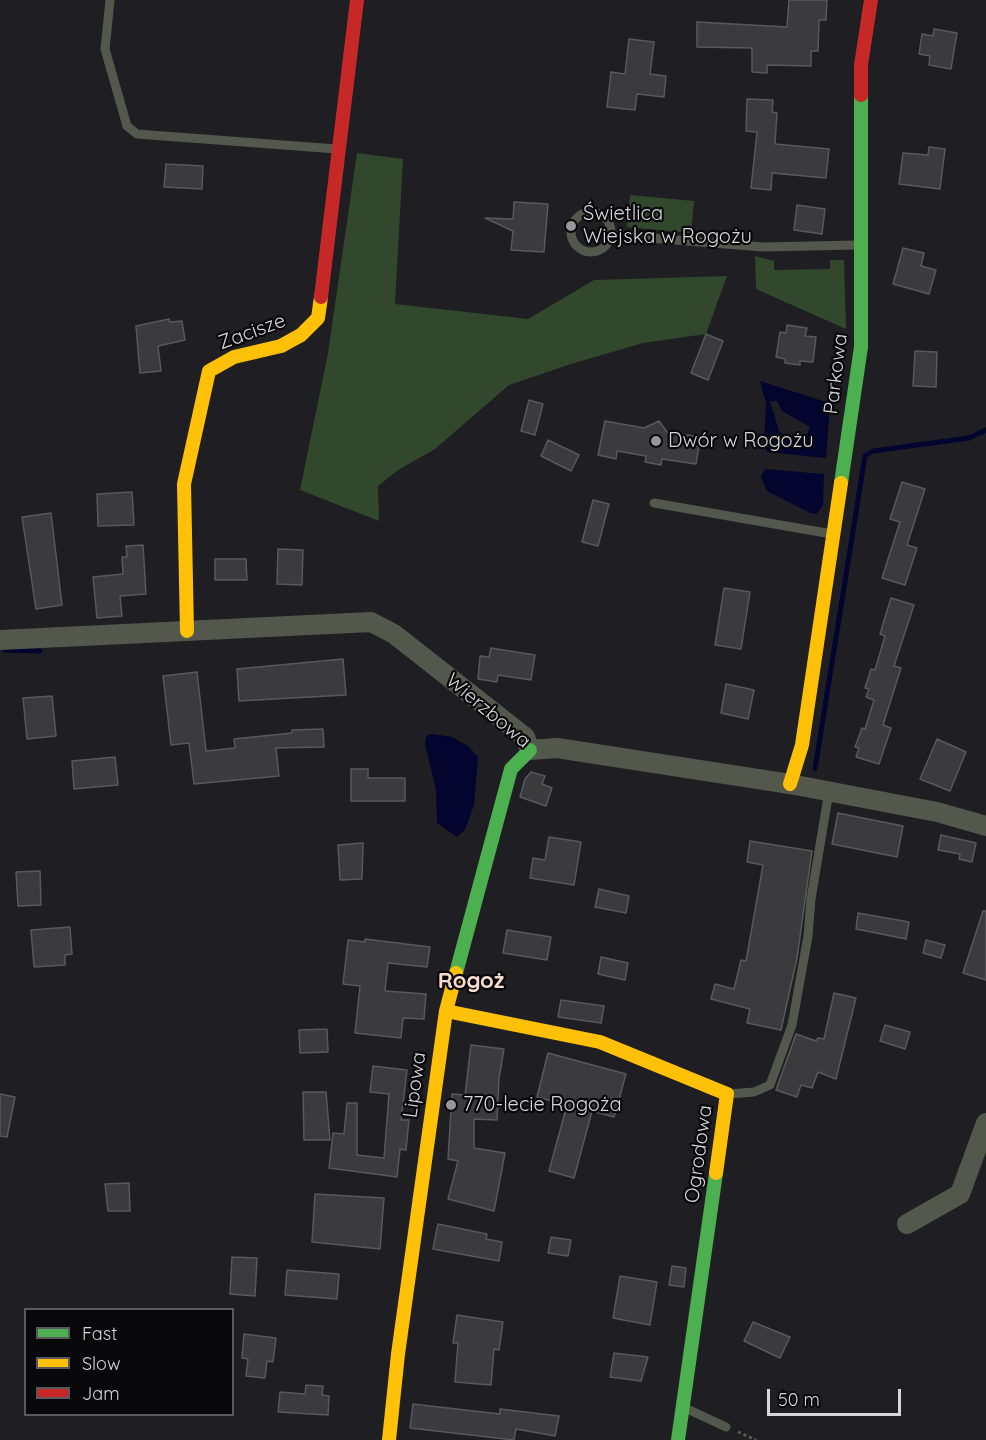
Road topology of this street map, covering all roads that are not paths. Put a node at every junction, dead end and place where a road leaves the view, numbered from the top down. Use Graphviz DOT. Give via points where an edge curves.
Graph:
graph roads {
  1 [pos="110,0"];
  2 [pos="357,0"];
  3 [pos="871,0"];
  4 [pos="338,149"];
  5 [pos="612,235"];
  6 [pos="863,245"];
  7 [pos="654,503"];
  8 [pos="835,534"];
  9 [pos="187,631"];
  10 [pos="0,640"];
  11 [pos="530,750"];
  12 [pos="790,784"];
  13 [pos="828,791"];
  14 [pos="986,826"];
  15 [pos="446,1011"];
  16 [pos="727,1094"];
  17 [pos="986,1123"];
  18 [pos="907,1224"];
  19 [pos="682,1407"];
  20 [pos="726,1427"];
  21 [pos="389,1440"];
  22 [pos="678,1440"];
  1 -- 4 [label="lane" via="105,50 127,126 138,134"];
  2 -- 4 [label="street, Zacisze"];
  3 -- 6 [label="street, Parkowa" via="861,65"];
  4 -- 9 [label="street, Zacisze" via="318,318 301,335 281,346 234,357 209,370 184,484"];
  5 -- 5 [label="lane" via="610,223 602,214 580,215 572,224 571,236 576,246 586,252 598,252 607,246"];
  5 -- 6 [label="lane" via="764,247"];
  6 -- 8 [label="street, Parkowa" via="861,347"];
  7 -- 8 [label="lane"];
  8 -- 12 [label="street, Parkowa" via="802,745"];
  9 -- 10 [label="street, Wierzbowa"];
  9 -- 11 [label="street, Wierzbowa" via="371,622 394,634 525,737"];
  11 -- 12 [label="street, Wierzbowa" via="557,748"];
  11 -- 15 [label="street, Lipowa" via="511,769"];
  12 -- 13 [label="street, Wierzbowa"];
  13 -- 14 [label="street, Wierzbowa" via="937,812"];
  13 -- 16 [label="lane" via="792,1025 770,1085 754,1092"];
  15 -- 16 [label="street, Ogrodowa" via="600,1042"];
  15 -- 21 [label="street, Lipowa"];
  16 -- 19 [label="street, Ogrodowa"];
  17 -- 18 [label="street" via="960,1194"];
  19 -- 20 [label="lane"];
  19 -- 22 [label="street, Ogrodowa"];
}
